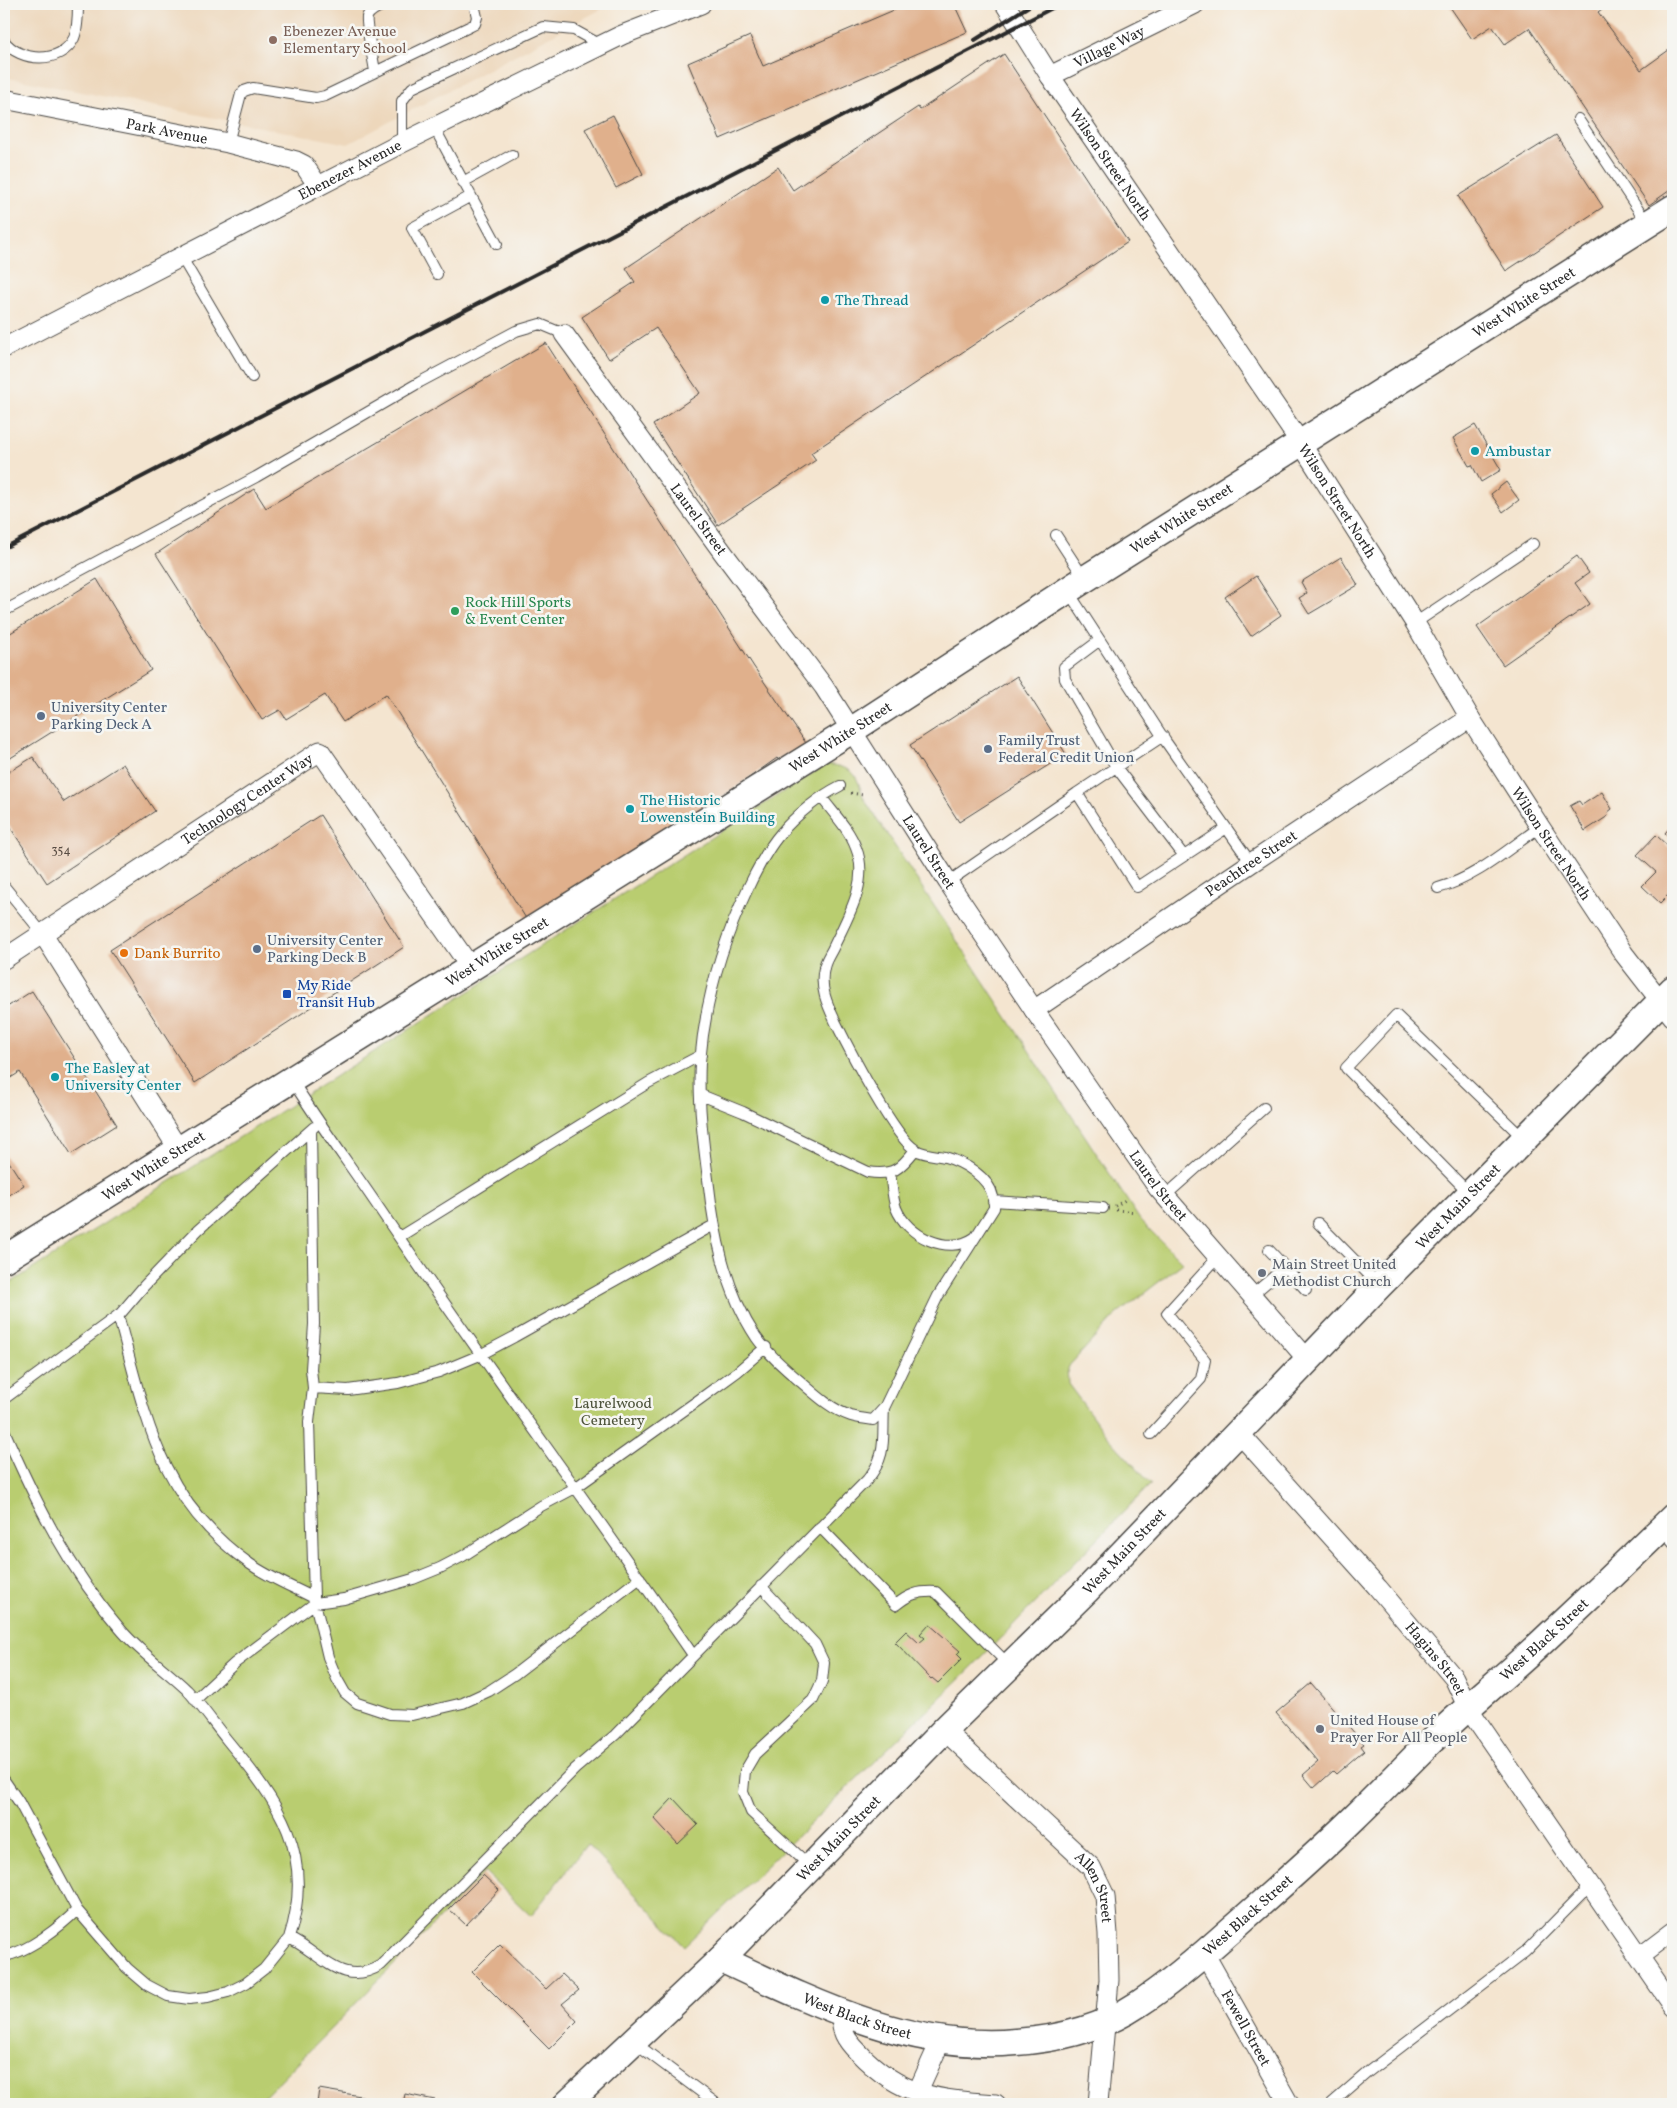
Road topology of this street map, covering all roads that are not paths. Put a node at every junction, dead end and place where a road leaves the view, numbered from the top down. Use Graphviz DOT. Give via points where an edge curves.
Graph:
graph roads {
  1 [pos="78,4"];
  2 [pos="386,4"];
  3 [pos="474,4"];
  4 [pos="701,4"];
  5 [pos="1005,4"];
  6 [pos="1195,4"];
  7 [pos="4,41"];
  8 [pos="601,45"];
  9 [pos="375,72"];
  10 [pos="1050,76"];
  11 [pos="4,99"];
  12 [pos="1578,119"];
  13 [pos="434,127"];
  14 [pos="228,142"];
  15 [pos="402,143"];
  16 [pos="512,155"];
  17 [pos="463,182"];
  18 [pos="318,186"];
  19 [pos="471,196"];
  20 [pos="1673,208"];
  21 [pos="1648,224"];
  22 [pos="497,244"];
  23 [pos="182,258"];
  24 [pos="437,274"];
  25 [pos="564,334"];
  26 [pos="4,348"];
  27 [pos="252,377"];
  28 [pos="1300,442"];
  29 [pos="1056,535"];
  30 [pos="1533,544"];
  31 [pos="1076,585"];
  32 [pos="4,611"];
  33 [pos="1415,623"];
  34 [pos="1100,640"];
  35 [pos="1470,718"];
  36 [pos="852,730"];
  37 [pos="1163,736"];
  38 [pos="1116,767"];
  39 [pos="840,786"];
  40 [pos="1077,793"];
  41 [pos="822,798"];
  42 [pos="1540,827"];
  43 [pos="1225,829"];
  44 [pos="1184,856"];
  45 [pos="1251,863"];
  46 [pos="948,882"];
  47 [pos="4,886"];
  48 [pos="1438,888"];
  49 [pos="43,934"];
  50 [pos="4,959"];
  51 [pos="471,968"];
  52 [pos="1669,1002"];
  53 [pos="1034,1010"];
  54 [pos="701,1055"];
  55 [pos="292,1079"];
  56 [pos="700,1095"];
  57 [pos="1264,1108"];
  58 [pos="315,1127"];
  59 [pos="1524,1140"];
  60 [pos="179,1150"];
  61 [pos="915,1150"];
  62 [pos="890,1173"];
  63 [pos="1471,1194"];
  64 [pos="1165,1196"];
  65 [pos="993,1201"];
  66 [pos="1103,1208"];
  67 [pos="1318,1223"];
  68 [pos="714,1225"];
  69 [pos="399,1237"];
  70 [pos="975,1238"];
  71 [pos="1269,1250"];
  72 [pos="1218,1257"];
  73 [pos="4,1259"];
  74 [pos="1284,1267"];
  75 [pos="1380,1286"];
  76 [pos="1306,1290"];
  77 [pos="1252,1295"];
  78 [pos="118,1315"];
  79 [pos="766,1347"];
  80 [pos="480,1355"];
  81 [pos="1308,1360"];
  82 [pos="313,1388"];
  83 [pos="4,1399"];
  84 [pos="884,1408"];
  85 [pos="4,1430"];
  86 [pos="1238,1432"];
  87 [pos="1151,1434"];
  88 [pos="575,1488"];
  89 [pos="820,1527"];
  90 [pos="1669,1530"];
  91 [pos="640,1578"];
  92 [pos="761,1586"];
  93 [pos="315,1601"];
  94 [pos="693,1655"];
  95 [pos="1010,1666"];
  96 [pos="195,1700"];
  97 [pos="1468,1708"];
  98 [pos="944,1730"];
  99 [pos="4,1780"];
  100 [pos="811,1867"];
  101 [pos="1591,1885"];
  102 [pos="77,1910"];
  103 [pos="1673,1931"];
  104 [pos="289,1938"];
  105 [pos="1204,1953"];
  106 [pos="4,1956"];
  107 [pos="1640,1956"];
  108 [pos="721,1959"];
  109 [pos="1673,2006"];
  110 [pos="843,2012"];
  111 [pos="1104,2023"];
  112 [pos="941,2040"];
  113 [pos="633,2042"];
  114 [pos="917,2093"];
  115 [pos="567,2104"];
  116 [pos="717,2104"];
  117 [pos="996,2104"];
  118 [pos="1098,2104"];
  119 [pos="1289,2104"];
  120 [pos="1331,2104"];
  1 -- 7 [label="lane" via="74,38 58,54 29,57 14,51"];
  2 -- 9 [label="lane" via="374,9 367,17"];
  3 -- 9 [label="lane" via="475,24"];
  4 -- 8 [label="street, Ebenezer Avenue"];
  5 -- 10 [label="street, Wilson Street North"];
  6 -- 10 [label="street, Village Way"];
  8 -- 13 [label="street, Ebenezer Avenue"];
  8 -- 15 [label="lane" via="574,30 544,27 412,88 402,101"];
  9 -- 14 [label="lane" via="316,98 253,88 244,91"];
  10 -- 28 [label="street, Wilson Street North"];
  11 -- 14 [label="street, Park Avenue"];
  12 -- 21 [label="lane"];
  13 -- 15 [label="street, Ebenezer Avenue"];
  13 -- 17 [label="lane"];
  14 -- 18 [label="street, Park Avenue" via="304,165"];
  15 -- 18 [label="street, Ebenezer Avenue"];
  16 -- 17 [label="lane"];
  17 -- 19 [label="lane"];
  18 -- 23 [label="street, Ebenezer Avenue"];
  19 -- 22 [label="lane"];
  19 -- 24 [label="lane" via="412,228"];
  20 -- 21 [label="street, West White Street"];
  21 -- 28 [label="street, West White Street"];
  23 -- 26 [label="street, Ebenezer Avenue"];
  23 -- 27 [label="lane"];
  25 -- 32 [label="lane" via="540,324 516,331 420,382 256,477"];
  25 -- 36 [label="street, Laurel Street" via="824,687"];
  28 -- 31 [label="street, West White Street"];
  28 -- 33 [label="street, Wilson Street North"];
  29 -- 31 [label="lane"];
  30 -- 33 [label="lane"];
  31 -- 34 [label="lane"];
  31 -- 36 [label="street, West White Street"];
  33 -- 35 [label="street, Wilson Street North"];
  34 -- 37 [label="lane"];
  34 -- 38 [label="lane" via="1064,667 1065,679"];
  35 -- 42 [label="street, Wilson Street North"];
  35 -- 45 [label="street, Peachtree Street"];
  36 -- 46 [label="street, Laurel Street"];
  36 -- 51 [label="street, West White Street"];
  37 -- 38 [label="lane"];
  37 -- 43 [label="lane"];
  38 -- 40 [label="lane"];
  38 -- 44 [label="lane"];
  39 -- 41 [label="lane"];
  40 -- 44 [label="lane" via="1137,887"];
  40 -- 46 [label="lane"];
  41 -- 54 [label="lane" via="780,833 752,880 714,978"];
  41 -- 61 [label="lane" via="850,835 861,869 853,905 824,968 824,994 844,1039 882,1105 903,1139"];
  42 -- 48 [label="lane" via="1485,866"];
  42 -- 52 [label="street, Wilson Street North" via="1624,954"];
  43 -- 44 [label="lane"];
  43 -- 45 [label="lane"];
  45 -- 53 [label="street, Peachtree Street"];
  46 -- 53 [label="street, Laurel Street"];
  47 -- 49 [label="lane"];
  49 -- 50 [label="street, Technology Center Way"];
  49 -- 51 [label="street, Technology Center Way" via="320,751"];
  49 -- 60 [label="street"];
  51 -- 55 [label="street, West White Street"];
  52 -- 59 [label="street, West Main Street"];
  53 -- 64 [label="street, Laurel Street"];
  54 -- 56 [label="lane"];
  54 -- 69 [label="lane" via="648,1083"];
  55 -- 58 [label="lane"];
  55 -- 60 [label="street, West White Street"];
  56 -- 62 [label="lane" via="743,1112 856,1168"];
  56 -- 68 [label="lane"];
  57 -- 64 [label="lane"];
  58 -- 69 [label="lane"];
  58 -- 78 [label="lane" via="198,1230"];
  58 -- 82 [label="lane"];
  59 -- 63 [label="street, West Main Street"];
  59 -- 63 [label="lane" via="1396,1015 1346,1068"];
  60 -- 73 [label="street, West White Street"];
  61 -- 62 [label="lane" via="904,1164"];
  61 -- 65 [label="lane" via="945,1157 974,1172 985,1182"];
  62 -- 70 [label="lane" via="896,1208 915,1234 952,1245"];
  63 -- 75 [label="street, West Main Street"];
  64 -- 72 [label="street, Laurel Street"];
  65 -- 66 [label="lane"];
  65 -- 70 [label="lane" via="994,1208"];
  67 -- 75 [label="lane"];
  68 -- 79 [label="lane" via="726,1272 739,1304 756,1337"];
  68 -- 80 [label="lane"];
  69 -- 80 [label="lane"];
  70 -- 84 [label="lane" via="938,1296"];
  71 -- 74 [label="lane"];
  72 -- 77 [label="street, Laurel Street"];
  72 -- 87 [label="lane" via="1167,1313 1205,1360 1201,1379"];
  74 -- 76 [label="lane"];
  74 -- 77 [label="lane"];
  75 -- 81 [label="street, West Main Street"];
  77 -- 81 [label="street, Laurel Street"];
  78 -- 83 [label="lane"];
  78 -- 93 [label="lane" via="152,1436 178,1491 231,1550 252,1566"];
  79 -- 84 [label="lane" via="782,1366 833,1407 851,1416 873,1420"];
  79 -- 88 [label="lane" via="737,1372"];
  80 -- 82 [label="lane" via="439,1372 398,1383 348,1390"];
  80 -- 88 [label="lane"];
  81 -- 86 [label="street, West Main Street"];
  82 -- 93 [label="lane" via="309,1422"];
  84 -- 89 [label="lane" via="884,1445 877,1468"];
  85 -- 96 [label="lane" via="38,1505 80,1574 123,1632"];
  86 -- 95 [label="street, West Main Street"];
  86 -- 97 [label="street, Hagins Street" via="1448,1670"];
  88 -- 91 [label="lane"];
  88 -- 93 [label="lane" via="440,1568 344,1599"];
  89 -- 92 [label="lane"];
  89 -- 95 [label="lane" via="896,1605 920,1591 936,1592"];
  90 -- 97 [label="street, West Black Street"];
  91 -- 93 [label="lane" via="489,1691 463,1703 412,1715 373,1710 345,1693 328,1657"];
  91 -- 94 [label="lane"];
  92 -- 94 [label="lane"];
  92 -- 100 [label="lane" via="815,1644 824,1662 822,1680 813,1700 755,1754 745,1771 743,1792 751,1812"];
  93 -- 96 [label="lane" via="235,1663"];
  94 -- 104 [label="lane" via="615,1736 575,1769 380,1965 361,1975 350,1974"];
  95 -- 98 [label="street, West Main Street"];
  96 -- 104 [label="lane" via="264,1786 289,1834 299,1878"];
  97 -- 101 [label="street, Hagins Street"];
  97 -- 105 [label="street, West Black Street" via="1281,1887"];
  98 -- 100 [label="street, West Main Street"];
  98 -- 111 [label="street, Allen Street" via="1091,1867 1106,1896 1109,1980"];
  99 -- 102 [label="lane"];
  100 -- 108 [label="street, West Main Street"];
  101 -- 107 [label="street, Hagins Street"];
  101 -- 120 [label="lane" via="1525,1952"];
  102 -- 104 [label="lane" via="146,1985 168,1996 189,1999 228,1992 246,1982 264,1969"];
  102 -- 106 [label="lane" via="43,1937 20,1951"];
  103 -- 107 [label="street"];
  105 -- 111 [label="street, West Black Street" via="1137,2005"];
  105 -- 119 [label="street, Fewell Street"];
  107 -- 109 [label="street, Hagins Street"];
  108 -- 110 [label="street, West Black Street"];
  108 -- 113 [label="street, West Main Street"];
  110 -- 112 [label="street, West Black Street"];
  110 -- 114 [label="street" via="844,2037 884,2076"];
  111 -- 112 [label="street, West Black Street" via="1077,2032 1016,2042"];
  111 -- 118 [label="street, Allen Street"];
  112 -- 114 [label="street"];
  113 -- 115 [label="street, West Main Street"];
  113 -- 116 [label="lane"];
  114 -- 117 [label="street" via="934,2098"];
}
